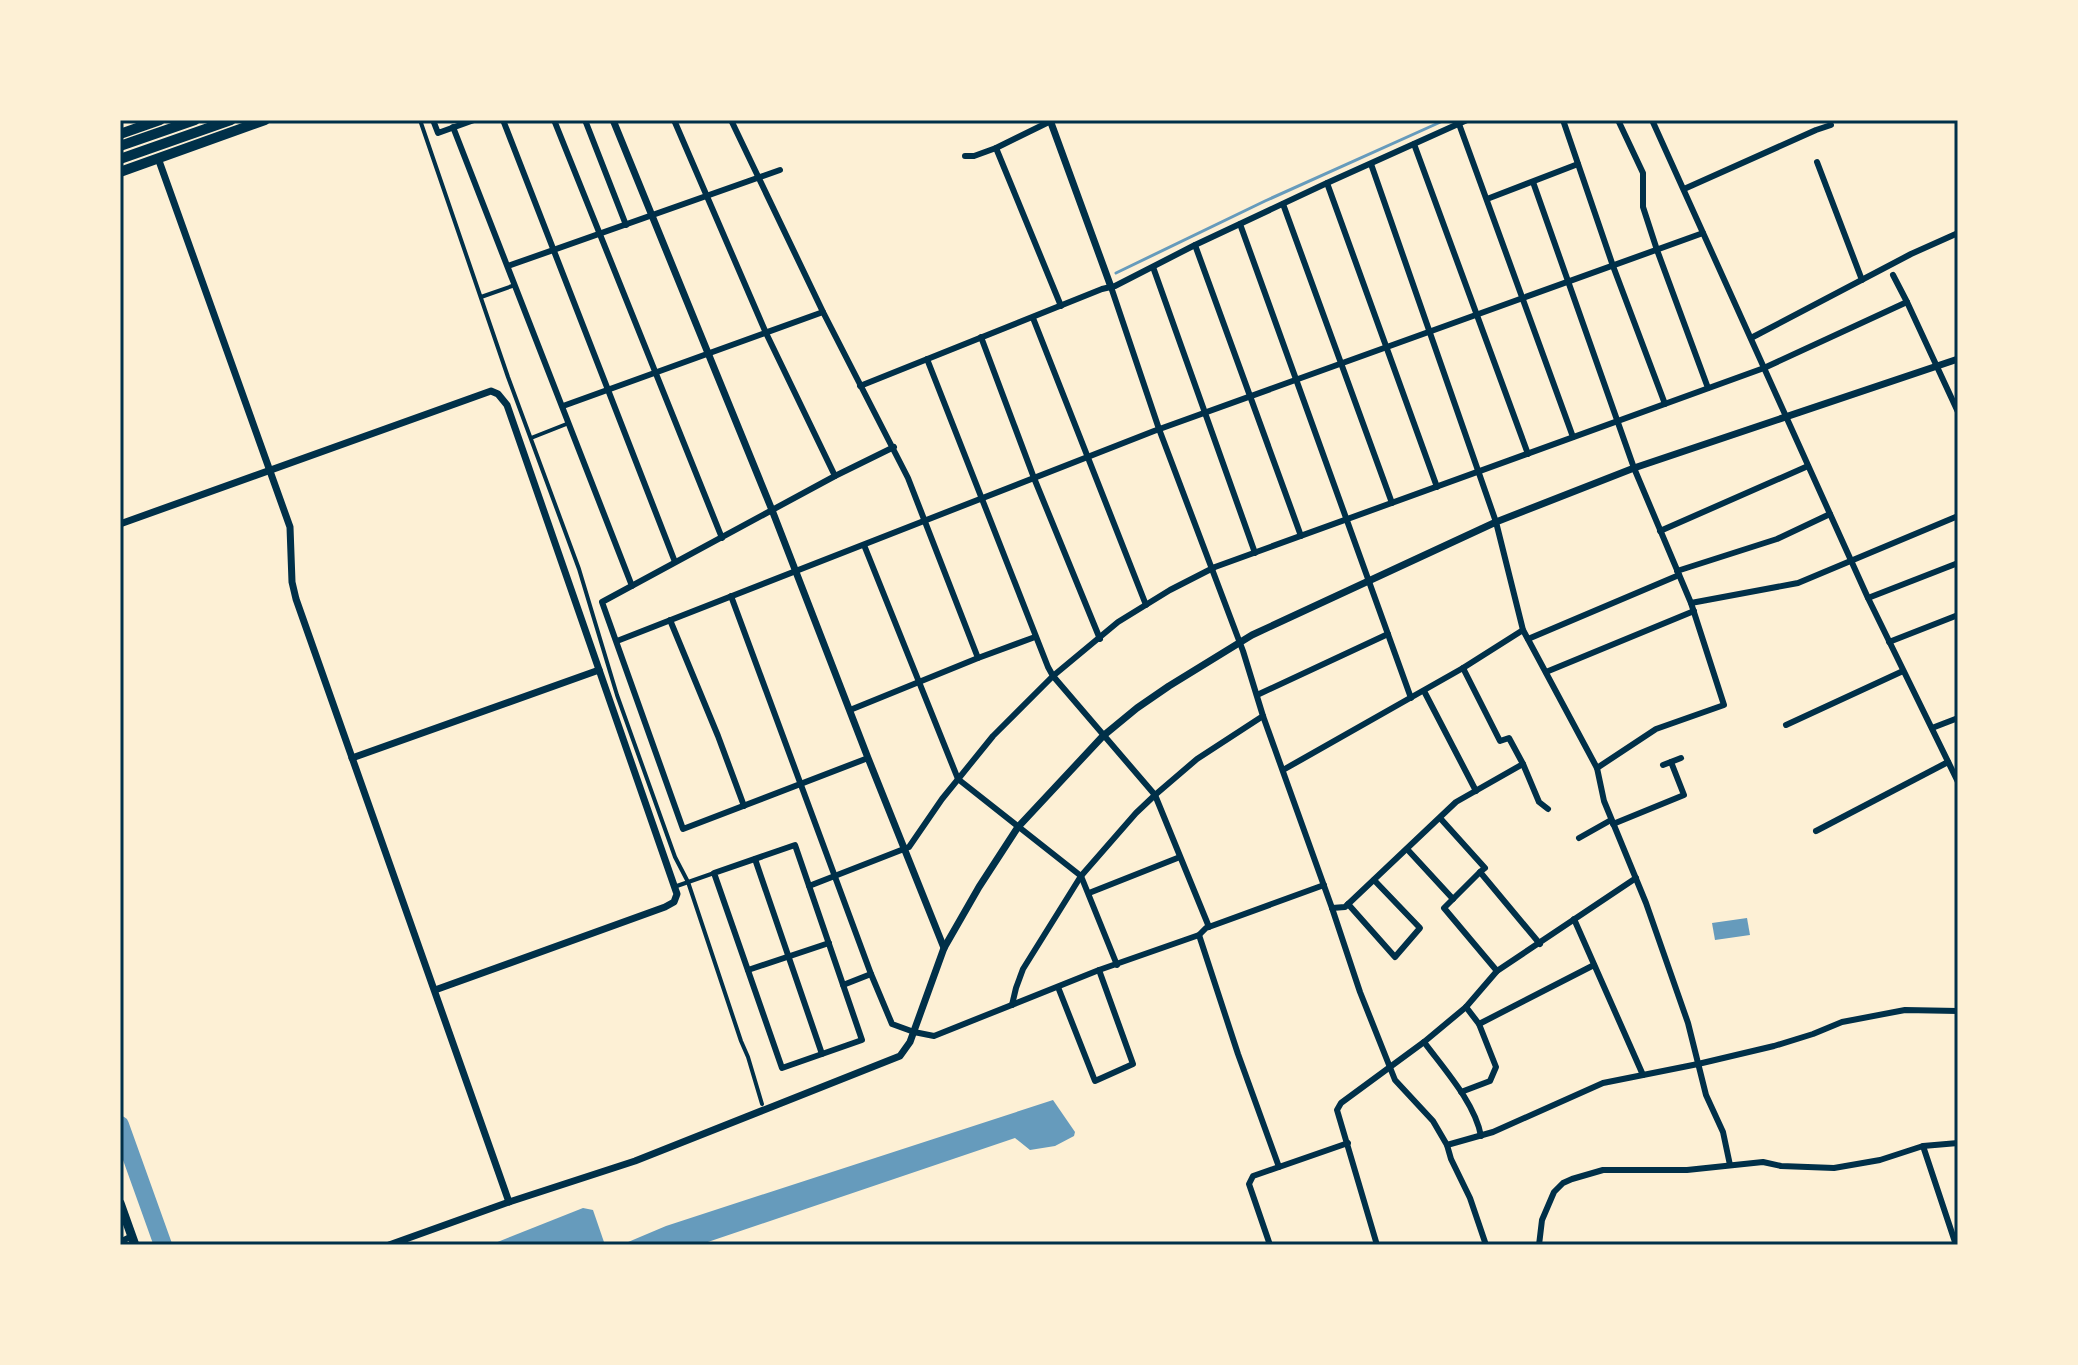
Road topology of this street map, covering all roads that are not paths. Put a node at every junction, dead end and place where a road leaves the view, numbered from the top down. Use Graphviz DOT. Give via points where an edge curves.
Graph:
graph roads {
  1 [pos="160,120"];
  2 [pos="195,120"];
  3 [pos="231,120"];
  4 [pos="265,120"];
  5 [pos="420,120"];
  6 [pos="433,120"];
  7 [pos="474,120"];
  8 [pos="503,120"];
  9 [pos="554,120"];
  10 [pos="585,120"];
  11 [pos="613,120"];
  12 [pos="674,120"];
  13 [pos="731,120"];
  14 [pos="1051,120"];
  15 [pos="1467,120"];
  16 [pos="1563,120"];
  17 [pos="1618,120"];
  18 [pos="1652,120"];
  19 [pos="1459,124"];
  20 [pos="1831,125"];
  21 [pos="453,127"];
  22 [pos="120,134"];
  23 [pos="1414,144"];
  24 [pos="120,146"];
  25 [pos="996,148"];
  26 [pos="965,156"];
  27 [pos="158,158"];
  28 [pos="120,159"];
  29 [pos="1817,162"];
  30 [pos="1371,164"];
  31 [pos="1578,164"];
  32 [pos="780,170"];
  33 [pos="120,172"];
  34 [pos="757,178"];
  35 [pos="1533,182"];
  36 [pos="1327,183"];
  37 [pos="1684,189"];
  38 [pos="707,196"];
  39 [pos="1487,199"];
  40 [pos="1283,204"];
  41 [pos="652,216"];
  42 [pos="1240,224"];
  43 [pos="626,225"];
  44 [pos="1703,233"];
  45 [pos="1958,233"];
  46 [pos="600,234"];
  47 [pos="1195,245"];
  48 [pos="554,250"];
  49 [pos="1657,250"];
  50 [pos="508,266"];
  51 [pos="1613,266"];
  52 [pos="1153,267"];
  53 [pos="1893,275"];
  54 [pos="1862,280"];
  55 [pos="1567,282"];
  56 [pos="515,285"];
  57 [pos="1111,287"];
  58 [pos="481,297"];
  59 [pos="1523,298"];
  60 [pos="1907,302"];
  61 [pos="1061,306"];
  62 [pos="823,312"];
  63 [pos="1477,315"];
  64 [pos="1033,318"];
  65 [pos="1429,332"];
  66 [pos="766,333"];
  67 [pos="981,337"];
  68 [pos="1751,338"];
  69 [pos="1386,347"];
  70 [pos="708,354"];
  71 [pos="927,359"];
  72 [pos="1958,359"];
  73 [pos="1342,363"];
  74 [pos="1936,366"];
  75 [pos="1764,368"];
  76 [pos="656,372"];
  77 [pos="1296,380"];
  78 [pos="860,386"];
  79 [pos="1708,388"];
  80 [pos="608,389"];
  81 [pos="1249,397"];
  82 [pos="1665,404"];
  83 [pos="563,406"];
  84 [pos="1958,412"];
  85 [pos="1205,413"];
  86 [pos="1787,418"];
  87 [pos="1617,421"];
  88 [pos="569,423"];
  89 [pos="1159,429"];
  90 [pos="1573,437"];
  91 [pos="531,438"];
  92 [pos="894,447"];
  93 [pos="1528,454"];
  94 [pos="1088,457"];
  95 [pos="1808,466"];
  96 [pos="1634,468"];
  97 [pos="271,470"];
  98 [pos="1478,472"];
  99 [pos="835,476"];
  100 [pos="1034,478"];
  101 [pos="1437,487"];
  102 [pos="981,498"];
  103 [pos="1392,503"];
  104 [pos="772,510"];
  105 [pos="1830,514"];
  106 [pos="1958,516"];
  107 [pos="1347,519"];
  108 [pos="925,520"];
  109 [pos="1496,522"];
  110 [pos="120,524"];
  111 [pos="1660,531"];
  112 [pos="1301,536"];
  113 [pos="722,538"];
  114 [pos="864,545"];
  115 [pos="1255,553"];
  116 [pos="1850,561"];
  117 [pos="675,562"];
  118 [pos="1958,563"];
  119 [pos="1210,569"];
  120 [pos="796,571"];
  121 [pos="1678,573"];
  122 [pos="1369,580"];
  123 [pos="632,586"];
  124 [pos="731,596"];
  125 [pos="1868,598"];
  126 [pos="1146,605"];
  127 [pos="1692,607"];
  128 [pos="1958,615"];
  129 [pos="670,620"];
  130 [pos="1523,630"];
  131 [pos="1388,634"];
  132 [pos="1035,637"];
  133 [pos="1100,639"];
  134 [pos="1528,639"];
  135 [pos="617,641"];
  136 [pos="1239,642"];
  137 [pos="1889,642"];
  138 [pos="978,658"];
  139 [pos="1463,668"];
  140 [pos="599,670"];
  141 [pos="1903,671"];
  142 [pos="1546,672"];
  143 [pos="1053,676"];
  144 [pos="920,683"];
  145 [pos="1424,691"];
  146 [pos="1257,695"];
  147 [pos="1411,698"];
  148 [pos="850,710"];
  149 [pos="1263,716"];
  150 [pos="1958,718"];
  151 [pos="1786,725"];
  152 [pos="1932,728"];
  153 [pos="1103,736"];
  154 [pos="352,758"];
  155 [pos="868,758"];
  156 [pos="1681,758"];
  157 [pos="1671,762"];
  158 [pos="1948,762"];
  159 [pos="1523,764"];
  160 [pos="1663,765"];
  161 [pos="1597,768"];
  162 [pos="1283,770"];
  163 [pos="958,779"];
  164 [pos="1958,782"];
  165 [pos="801,784"];
  166 [pos="1476,791"];
  167 [pos="1155,795"];
  168 [pos="744,806"];
  169 [pos="1548,809"];
  170 [pos="1440,818"];
  171 [pos="1612,822"];
  172 [pos="1018,827"];
  173 [pos="1816,831"];
  174 [pos="1579,838"];
  175 [pos="904,849"];
  176 [pos="1407,849"];
  177 [pos="1180,857"];
  178 [pos="755,859"];
  179 [pos="1480,872"];
  180 [pos="715,873"];
  181 [pos="1081,876"];
  182 [pos="835,877"];
  183 [pos="1636,878"];
  184 [pos="1374,880"];
  185 [pos="688,882"];
  186 [pos="1324,885"];
  187 [pos="809,886"];
  188 [pos="674,887"];
  189 [pos="1089,893"];
  190 [pos="1453,899"];
  191 [pos="1348,904"];
  192 [pos="1332,908"];
  193 [pos="1574,919"];
  194 [pos="1209,927"];
  195 [pos="1199,935"];
  196 [pos="829,943"];
  197 [pos="1540,944"];
  198 [pos="944,948"];
  199 [pos="789,957"];
  200 [pos="1117,965"];
  201 [pos="1594,965"];
  202 [pos="748,970"];
  203 [pos="1099,970"];
  204 [pos="1497,971"];
  205 [pos="871,974"];
  206 [pos="843,985"];
  207 [pos="1058,987"];
  208 [pos="435,990"];
  209 [pos="1012,1005"];
  210 [pos="1466,1007"];
  211 [pos="1958,1011"];
  212 [pos="1479,1024"];
  213 [pos="914,1032"];
  214 [pos="1424,1042"];
  215 [pos="822,1054"];
  216 [pos="1698,1064"];
  217 [pos="1390,1067"];
  218 [pos="1643,1075"];
  219 [pos="1461,1092"];
  220 [pos="762,1104"];
  221 [pos="1481,1136"];
  222 [pos="1348,1143"];
  223 [pos="1958,1143"];
  224 [pos="1447,1145"];
  225 [pos="1923,1146"];
  226 [pos="1730,1165"];
  227 [pos="1279,1167"];
  228 [pos="509,1202"];
  229 [pos="120,1203"];
  230 [pos="133,1241"];
  231 [pos="120,1242"];
  232 [pos="389,1245"];
  233 [pos="1270,1245"];
  234 [pos="1377,1245"];
  235 [pos="1486,1245"];
  236 [pos="1539,1245"];
  237 [pos="1956,1245"];
  1 -- 22 [label="highway"];
  2 -- 24 [label="highway"];
  3 -- 28 [label="highway"];
  4 -- 27 [label="highway"];
  5 -- 58 [label="street"];
  6 -- 21 [label="street" via="438,133"];
  7 -- 21 [label="street"];
  8 -- 48 [label="street"];
  9 -- 46 [label="street"];
  10 -- 43 [label="street"];
  11 -- 41 [label="street"];
  12 -- 38 [label="street"];
  13 -- 34 [label="street"];
  14 -- 25 [label="street"];
  14 -- 57 [label="street"];
  15 -- 19 [label="street"];
  16 -- 31 [label="street"];
  17 -- 49 [label="street" via="1643,173 1643,207"];
  18 -- 37 [label="street"];
  19 -- 23 [label="street"];
  19 -- 39 [label="street"];
  20 -- 37 [label="street"];
  21 -- 50 [label="street"];
  23 -- 30 [label="street"];
  23 -- 63 [label="street"];
  25 -- 26 [label="street"];
  25 -- 61 [label="street"];
  27 -- 33 [label="highway"];
  27 -- 97 [label="street"];
  29 -- 54 [label="street"];
  30 -- 36 [label="street"];
  30 -- 65 [label="street"];
  31 -- 35 [label="street"];
  31 -- 51 [label="street"];
  32 -- 34 [label="street"];
  34 -- 38 [label="street"];
  34 -- 62 [label="street"];
  35 -- 39 [label="street"];
  35 -- 55 [label="street"];
  36 -- 40 [label="street"];
  36 -- 69 [label="street"];
  37 -- 44 [label="street"];
  38 -- 41 [label="street"];
  38 -- 66 [label="street"];
  39 -- 59 [label="street"];
  40 -- 42 [label="street"];
  40 -- 73 [label="street"];
  41 -- 43 [label="street"];
  41 -- 70 [label="street"];
  42 -- 47 [label="street"];
  42 -- 77 [label="street"];
  43 -- 46 [label="street"];
  44 -- 49 [label="street"];
  44 -- 68 [label="street"];
  45 -- 54 [label="street"];
  46 -- 48 [label="street"];
  46 -- 76 [label="street"];
  47 -- 52 [label="street"];
  47 -- 81 [label="street"];
  48 -- 50 [label="street"];
  48 -- 80 [label="street"];
  49 -- 51 [label="street"];
  49 -- 79 [label="street"];
  50 -- 56 [label="street"];
  51 -- 55 [label="street"];
  51 -- 82 [label="street"];
  52 -- 57 [label="street"];
  52 -- 85 [label="street"];
  53 -- 60 [label="street"];
  54 -- 68 [label="street"];
  55 -- 59 [label="street"];
  55 -- 87 [label="street"];
  56 -- 58 [label="street"];
  56 -- 83 [label="street"];
  57 -- 61 [label="street"];
  57 -- 89 [label="street"];
  58 -- 91 [label="street"];
  59 -- 63 [label="street"];
  59 -- 90 [label="street"];
  60 -- 74 [label="street"];
  60 -- 75 [label="street"];
  61 -- 64 [label="street"];
  62 -- 66 [label="street"];
  62 -- 78 [label="street"];
  63 -- 65 [label="street"];
  63 -- 93 [label="street"];
  64 -- 67 [label="street"];
  64 -- 94 [label="street"];
  65 -- 69 [label="street"];
  65 -- 98 [label="street"];
  66 -- 70 [label="street"];
  66 -- 99 [label="street"];
  67 -- 71 [label="street"];
  67 -- 100 [label="street"];
  68 -- 75 [label="street"];
  69 -- 73 [label="street"];
  69 -- 101 [label="street"];
  70 -- 76 [label="street"];
  70 -- 104 [label="street"];
  71 -- 78 [label="street"];
  71 -- 102 [label="street"];
  72 -- 74 [label="street"];
  73 -- 77 [label="street"];
  73 -- 103 [label="street"];
  74 -- 84 [label="street"];
  74 -- 86 [label="street"];
  75 -- 79 [label="street"];
  75 -- 86 [label="street"];
  76 -- 80 [label="street"];
  76 -- 113 [label="street"];
  77 -- 81 [label="street"];
  77 -- 107 [label="street"];
  78 -- 92 [label="street"];
  79 -- 82 [label="street"];
  80 -- 83 [label="street"];
  80 -- 117 [label="street"];
  81 -- 85 [label="street"];
  81 -- 112 [label="street"];
  82 -- 87 [label="street"];
  83 -- 88 [label="street"];
  85 -- 89 [label="street"];
  85 -- 115 [label="street"];
  86 -- 95 [label="street"];
  86 -- 96 [label="street"];
  87 -- 90 [label="street"];
  87 -- 96 [label="street"];
  88 -- 91 [label="street"];
  88 -- 123 [label="street"];
  89 -- 94 [label="street"];
  89 -- 119 [label="street"];
  90 -- 93 [label="street"];
  91 -- 185 [label="street" via="645,775"];
  92 -- 99 [label="street"];
  92 -- 108 [label="street"];
  93 -- 98 [label="street"];
  94 -- 100 [label="street"];
  94 -- 126 [label="street"];
  95 -- 105 [label="street"];
  95 -- 111 [label="street"];
  96 -- 109 [label="street"];
  96 -- 111 [label="street"];
  97 -- 110 [label="street"];
  97 -- 140 [label="street" via="491,391 498,394 507,405"];
  97 -- 154 [label="street" via="290,527 296,599"];
  98 -- 101 [label="street"];
  98 -- 109 [label="street"];
  99 -- 104 [label="street"];
  100 -- 102 [label="street"];
  100 -- 133 [label="street"];
  101 -- 103 [label="street"];
  102 -- 108 [label="street"];
  102 -- 132 [label="street"];
  103 -- 107 [label="street"];
  104 -- 113 [label="street"];
  104 -- 120 [label="street"];
  105 -- 116 [label="street"];
  105 -- 121 [label="street" via="1777,539"];
  106 -- 116 [label="street"];
  107 -- 112 [label="street"];
  107 -- 122 [label="street"];
  108 -- 114 [label="street"];
  108 -- 138 [label="street"];
  109 -- 122 [label="street"];
  109 -- 130 [label="street"];
  111 -- 121 [label="street"];
  112 -- 115 [label="street"];
  113 -- 117 [label="street"];
  114 -- 120 [label="street"];
  114 -- 144 [label="street"];
  115 -- 119 [label="street"];
  116 -- 125 [label="street"];
  116 -- 127 [label="street" via="1798,583"];
  117 -- 123 [label="street"];
  118 -- 125 [label="street"];
  119 -- 126 [label="street"];
  119 -- 136 [label="street"];
  120 -- 124 [label="street"];
  120 -- 148 [label="street"];
  121 -- 127 [label="street"];
  121 -- 134 [label="street"];
  122 -- 131 [label="street"];
  122 -- 136 [label="street"];
  123 -- 135 [label="street" via="602,602"];
  124 -- 129 [label="street"];
  124 -- 165 [label="street"];
  125 -- 137 [label="street"];
  126 -- 133 [label="street"];
  127 -- 142 [label="street"];
  127 -- 161 [label="street" via="1724,705 1656,729"];
  128 -- 137 [label="street"];
  129 -- 135 [label="street"];
  129 -- 168 [label="street"];
  130 -- 134 [label="street"];
  130 -- 139 [label="street"];
  131 -- 146 [label="street"];
  131 -- 147 [label="street"];
  132 -- 138 [label="street"];
  132 -- 143 [label="street"];
  133 -- 143 [label="street"];
  134 -- 142 [label="street"];
  135 -- 168 [label="street" via="683,829"];
  136 -- 146 [label="street"];
  136 -- 153 [label="street"];
  137 -- 141 [label="street"];
  138 -- 144 [label="street"];
  139 -- 145 [label="street"];
  139 -- 159 [label="street" via="1500,741 1509,738"];
  140 -- 154 [label="street"];
  140 -- 188 [label="street"];
  141 -- 151 [label="street"];
  141 -- 152 [label="street"];
  142 -- 161 [label="street"];
  143 -- 153 [label="street"];
  143 -- 163 [label="street"];
  144 -- 148 [label="street"];
  144 -- 163 [label="street"];
  145 -- 147 [label="street"];
  145 -- 166 [label="street"];
  146 -- 149 [label="street"];
  147 -- 162 [label="street"];
  148 -- 155 [label="street"];
  149 -- 162 [label="street"];
  149 -- 167 [label="street" via="1197,759"];
  150 -- 152 [label="street"];
  152 -- 158 [label="street"];
  153 -- 167 [label="street"];
  153 -- 172 [label="street"];
  154 -- 208 [label="street"];
  155 -- 165 [label="street"];
  155 -- 175 [label="street"];
  156 -- 157 [label="street"];
  157 -- 160 [label="street"];
  157 -- 171 [label="street" via="1684,795"];
  158 -- 164 [label="street"];
  158 -- 173 [label="street"];
  159 -- 166 [label="street"];
  159 -- 169 [label="street" via="1539,802"];
  161 -- 171 [label="street"];
  162 -- 186 [label="street"];
  163 -- 172 [label="street"];
  163 -- 175 [label="street"];
  165 -- 168 [label="street"];
  165 -- 182 [label="street"];
  166 -- 170 [label="street"];
  167 -- 177 [label="street"];
  167 -- 181 [label="street"];
  170 -- 176 [label="street"];
  170 -- 179 [label="street" via="1485,868"];
  171 -- 174 [label="street"];
  171 -- 183 [label="street"];
  172 -- 181 [label="street"];
  172 -- 198 [label="street"];
  175 -- 182 [label="street"];
  175 -- 198 [label="street"];
  176 -- 184 [label="street"];
  176 -- 190 [label="street"];
  177 -- 189 [label="street"];
  177 -- 194 [label="street"];
  178 -- 180 [label="street"];
  178 -- 187 [label="street" via="795,845"];
  178 -- 199 [label="street"];
  179 -- 190 [label="street"];
  179 -- 197 [label="street"];
  180 -- 185 [label="street"];
  180 -- 202 [label="street"];
  181 -- 189 [label="street"];
  181 -- 209 [label="street" via="1023,969"];
  182 -- 187 [label="street"];
  182 -- 205 [label="street"];
  183 -- 193 [label="street"];
  183 -- 216 [label="street"];
  184 -- 191 [label="street"];
  184 -- 191 [label="street" via="1420,928 1395,957"];
  185 -- 188 [label="street"];
  185 -- 220 [label="street"];
  186 -- 192 [label="street"];
  186 -- 194 [label="street"];
  187 -- 196 [label="street"];
  188 -- 208 [label="street" via="674,902 665,907"];
  189 -- 200 [label="street"];
  190 -- 204 [label="street" via="1444,908"];
  191 -- 192 [label="street"];
  192 -- 217 [label="street"];
  193 -- 197 [label="street"];
  193 -- 201 [label="street"];
  194 -- 195 [label="street"];
  195 -- 200 [label="street"];
  195 -- 227 [label="street"];
  196 -- 199 [label="street"];
  196 -- 206 [label="street"];
  197 -- 204 [label="street"];
  198 -- 213 [label="street"];
  199 -- 202 [label="street"];
  199 -- 215 [label="street"];
  200 -- 203 [label="street"];
  201 -- 212 [label="street"];
  201 -- 218 [label="street"];
  202 -- 215 [label="street" via="782,1068"];
  203 -- 207 [label="street"];
  203 -- 207 [label="street" via="1133,1064 1095,1081"];
  204 -- 210 [label="street"];
  205 -- 206 [label="street"];
  205 -- 213 [label="street" via="891,1023"];
  206 -- 215 [label="street" via="862,1040"];
  207 -- 209 [label="street"];
  208 -- 228 [label="street"];
  209 -- 213 [label="street" via="934,1036"];
  210 -- 212 [label="street"];
  210 -- 214 [label="street"];
  211 -- 216 [label="street" via="1905,1010 1842,1022"];
  212 -- 219 [label="street" via="1496,1067 1490,1081"];
  213 -- 228 [label="street" via="900,1056 635,1161"];
  214 -- 217 [label="street"];
  214 -- 219 [label="street"];
  216 -- 218 [label="street"];
  216 -- 226 [label="street"];
  217 -- 222 [label="street" via="1337,1110"];
  217 -- 224 [label="street"];
  218 -- 221 [label="street" via="1603,1083"];
  219 -- 221 [label="street"];
  221 -- 224 [label="street"];
  222 -- 227 [label="street"];
  222 -- 234 [label="street"];
  223 -- 225 [label="street"];
  224 -- 235 [label="street"];
  225 -- 226 [label="street" via="1834,1168"];
  225 -- 237 [label="street"];
  226 -- 236 [label="street" via="1603,1170 1572,1179 1554,1192 1547,1206"];
  227 -- 233 [label="street" via="1253,1176 1249,1184"];
  228 -- 232 [label="street"];
  229 -- 230 [label="main road"];
  230 -- 231 [label="street"];
}
